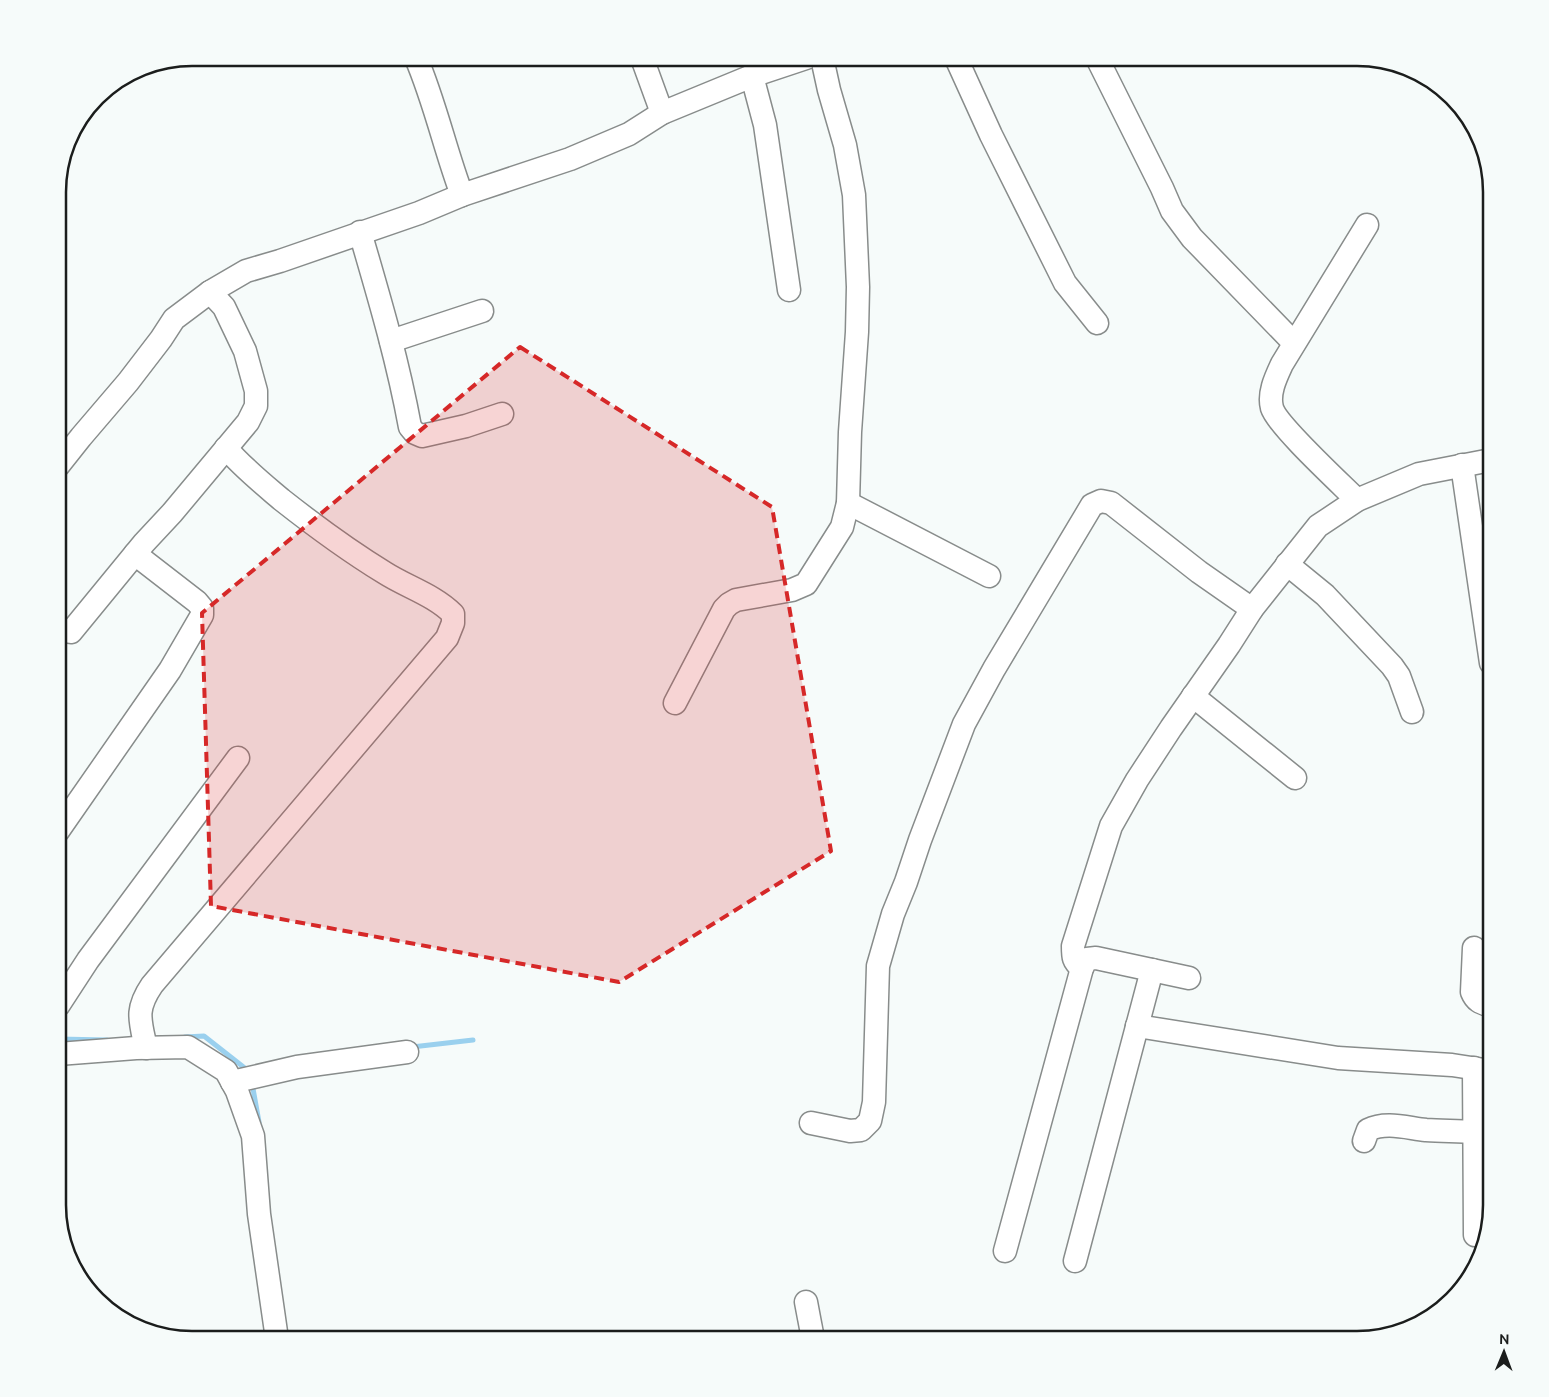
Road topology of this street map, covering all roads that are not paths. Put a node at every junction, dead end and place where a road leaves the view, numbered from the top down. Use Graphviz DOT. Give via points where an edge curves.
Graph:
graph roads {
  1 [pos="419,66"];
  2 [pos="645,66"];
  3 [pos="782,66"];
  4 [pos="824,66"];
  5 [pos="960,66"];
  6 [pos="1101,66"];
  7 [pos="752,76"];
  8 [pos="662,113"];
  9 [pos="462,195"];
  10 [pos="1367,224"];
  11 [pos="360,232"];
  12 [pos="789,290"];
  13 [pos="210,292"];
  14 [pos="482,311"];
  15 [pos="1097,323"];
  16 [pos="391,341"];
  17 [pos="1294,343"];
  18 [pos="502,414"];
  19 [pos="226,448"];
  20 [pos="67,455"];
  21 [pos="1482,462"];
  22 [pos="1462,465"];
  23 [pos="1357,500"];
  24 [pos="848,504"];
  25 [pos="135,554"];
  26 [pos="1287,564"];
  27 [pos="989,576"];
  28 [pos="1482,604"];
  29 [pos="1252,609"];
  30 [pos="72,632"];
  31 [pos="1193,696"];
  32 [pos="675,703"];
  33 [pos="1412,712"];
  34 [pos="238,758"];
  35 [pos="1295,778"];
  36 [pos="67,817"];
  37 [pos="1474,948"];
  38 [pos="1082,968"];
  39 [pos="1152,970"];
  40 [pos="1189,978"];
  41 [pos="67,992"];
  42 [pos="1483,1003"];
  43 [pos="1137,1026"];
  44 [pos="146,1048"];
  45 [pos="407,1052"];
  46 [pos="67,1053"];
  47 [pos="1482,1070"];
  48 [pos="232,1082"];
  49 [pos="811,1123"];
  50 [pos="1474,1132"];
  51 [pos="1364,1141"];
  52 [pos="1475,1234"];
  53 [pos="1006,1251"];
  54 [pos="1075,1261"];
  55 [pos="806,1302"];
  56 [pos="276,1331"];
  57 [pos="811,1331"];
  1 -- 9 [label="street"];
  2 -- 8 [label="street"];
  3 -- 7 [label="street"];
  4 -- 24 [label="street" via="845,145 854,195 858,287"];
  5 -- 15 [label="street" via="1065,283"];
  6 -- 17 [label="street" via="1172,211 1192,238"];
  7 -- 8 [label="street"];
  7 -- 12 [label="street" via="765,125"];
  8 -- 9 [label="street" via="628,134 570,159"];
  9 -- 11 [label="street"];
  10 -- 17 [label="street"];
  11 -- 13 [label="street" via="246,271"];
  11 -- 16 [label="street"];
  13 -- 19 [label="street" via="224,307 245,351 256,391 256,406 248,422"];
  13 -- 20 [label="street" via="174,319 128,382"];
  14 -- 16 [label="street"];
  16 -- 18 [label="street" via="410,427 415,433 422,436"];
  17 -- 23 [label="street" via="1274,380 1271,397 1274,414"];
  19 -- 25 [label="street"];
  19 -- 44 [label="street" via="240,465 316,527 385,573 448,609 453,614 453,623 447,638 152,985 140,1008"];
  21 -- 22 [label="street"];
  22 -- 23 [label="street" via="1419,474"];
  22 -- 28 [label="street"];
  23 -- 26 [label="street" via="1318,526"];
  24 -- 27 [label="street"];
  24 -- 32 [label="street" via="842,527 806,584 779,593 736,600 724,609"];
  25 -- 30 [label="street"];
  25 -- 36 [label="street" via="198,602 202,614 170,670"];
  26 -- 29 [label="street"];
  26 -- 33 [label="street" via="1325,595 1392,666"];
  29 -- 31 [label="street"];
  29 -- 49 [label="street" via="1111,503 1101,500 1092,505 964,724 893,914 878,966 876,1066 870,1121 861,1130 850,1131"];
  31 -- 35 [label="street"];
  31 -- 38 [label="street" via="1137,780 1111,826 1073,946 1073,957"];
  34 -- 41 [label="street"];
  37 -- 42 [label="street" via="1472,992 1475,999"];
  38 -- 39 [label="street" via="1087,959 1096,958"];
  38 -- 53 [label="street"];
  39 -- 40 [label="street"];
  39 -- 43 [label="street"];
  43 -- 47 [label="street" via="1338,1058"];
  43 -- 54 [label="street"];
  44 -- 46 [label="street"];
  44 -- 48 [label="street" via="188,1048 226,1071"];
  45 -- 48 [label="street" via="297,1068"];
  47 -- 50 [label="street"];
  48 -- 56 [label="street" via="253,1136 259,1214"];
  50 -- 51 [label="street" via="1375,1126 1368,1130"];
  50 -- 52 [label="street"];
  55 -- 57 [label="street"];
}
